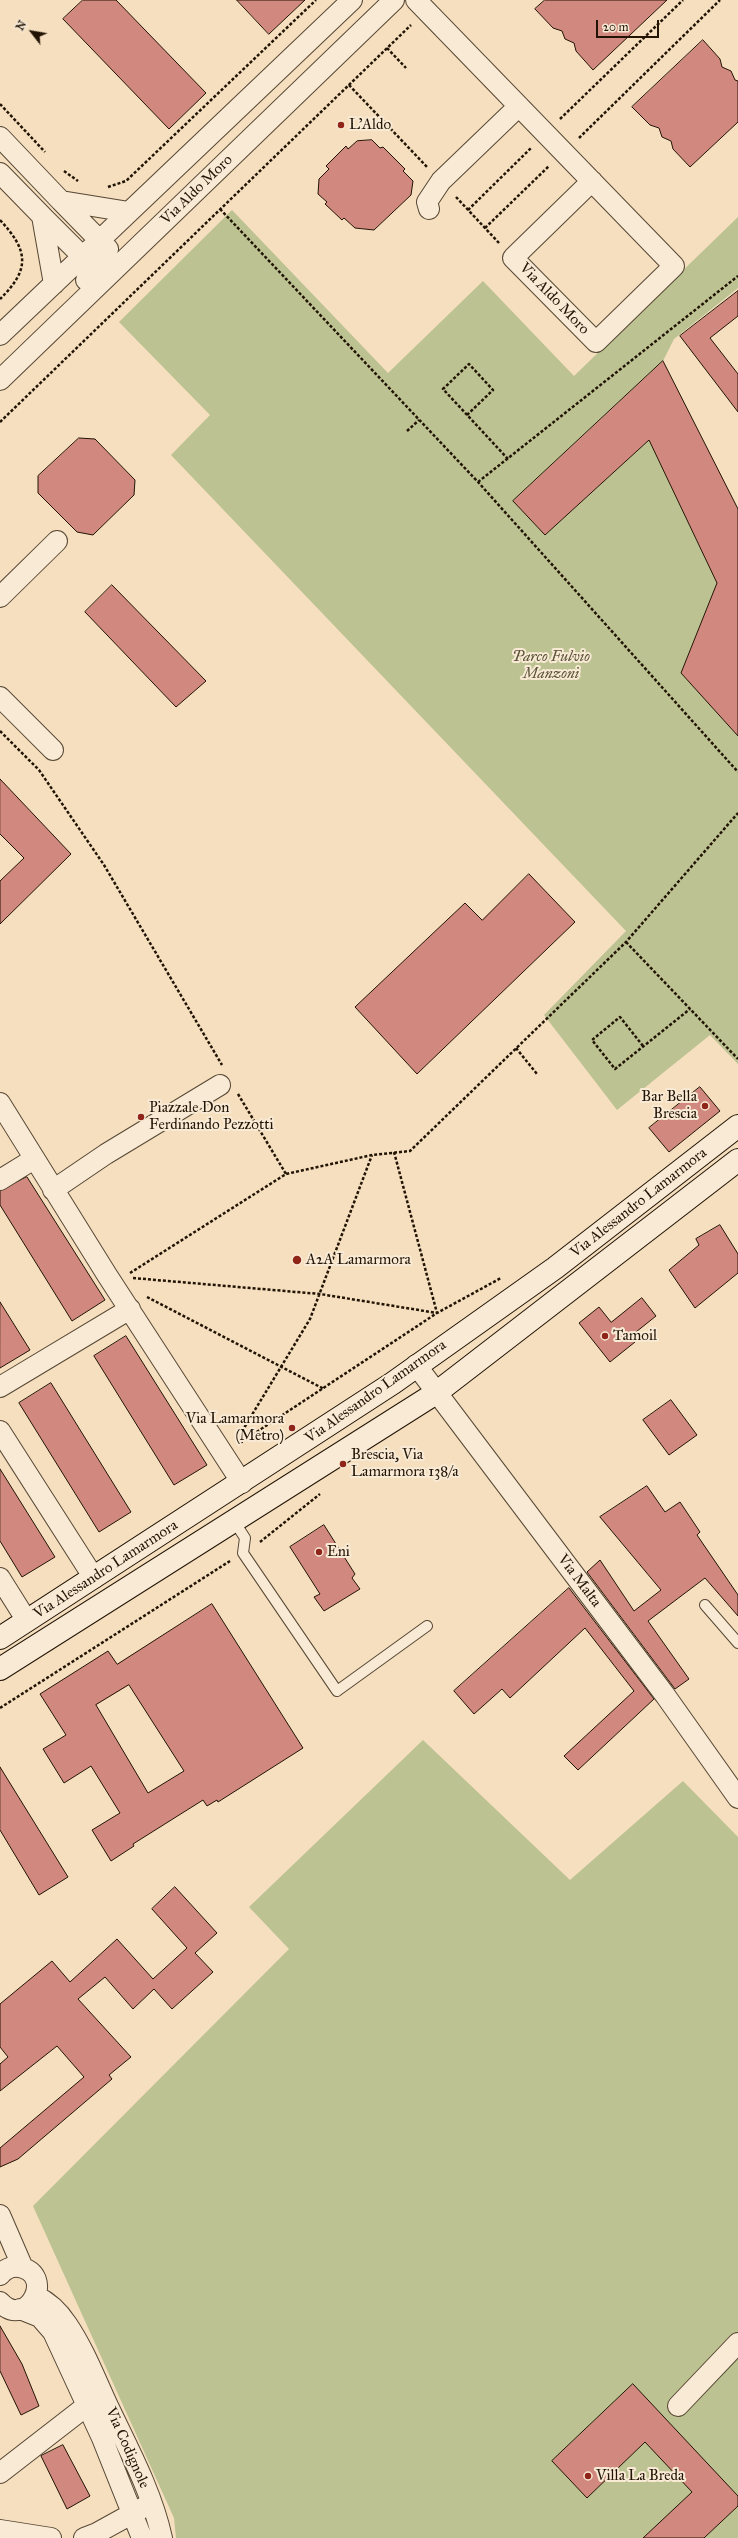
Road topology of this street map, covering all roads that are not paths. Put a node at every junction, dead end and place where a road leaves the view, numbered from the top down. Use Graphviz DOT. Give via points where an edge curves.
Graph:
graph roads {
  1 [pos="352,0"];
  2 [pos="394,0"];
  3 [pos="421,5"];
  4 [pos="519,106"];
  5 [pos="0,137"];
  6 [pos="0,173"];
  7 [pos="592,181"];
  8 [pos="61,201"];
  9 [pos="429,209"];
  10 [pos="129,212"];
  11 [pos="42,216"];
  12 [pos="99,241"];
  13 [pos="96,267"];
  14 [pos="54,284"];
  15 [pos="0,335"];
  16 [pos="0,380"];
  17 [pos="57,541"];
  18 [pos="0,597"];
  19 [pos="0,697"];
  20 [pos="53,750"];
  21 [pos="228,1083"];
  22 [pos="0,1103"];
  23 [pos="738,1126"];
  24 [pos="34,1159"];
  25 [pos="738,1160"];
  26 [pos="0,1180"];
  27 [pos="53,1190"];
  28 [pos="136,1301"];
  29 [pos="416,1365"];
  30 [pos="0,1387"];
  31 [pos="436,1393"];
  32 [pos="0,1431"];
  33 [pos="242,1483"];
  34 [pos="234,1521"];
  35 [pos="0,1578"];
  36 [pos="94,1578"];
  37 [pos="705,1605"];
  38 [pos="27,1621"];
  39 [pos="427,1626"];
  40 [pos="0,1638"];
  41 [pos="738,1643"];
  42 [pos="0,1669"];
  43 [pos="738,1798"];
  44 [pos="0,2215"];
  45 [pos="23,2268"];
  46 [pos="0,2275"];
  47 [pos="36,2296"];
  48 [pos="9,2309"];
  49 [pos="738,2343"];
  50 [pos="95,2399"];
  51 [pos="678,2406"];
  52 [pos="0,2473"];
  53 [pos="152,2503"];
  54 [pos="134,2513"];
  55 [pos="0,2530"];
  56 [pos="51,2538"];
  57 [pos="84,2538"];
  58 [pos="142,2538"];
  59 [pos="162,2538"];
  1 -- 10 [label="street, Via Aldo Moro"];
  2 -- 13 [label="street, Via Aldo Moro"];
  3 -- 4 [label="street, Via Aldo Moro"];
  4 -- 7 [label="street, Via Aldo Moro"];
  4 -- 9 [label="street" via="441,181 427,202"];
  5 -- 8 [label="street"];
  6 -- 11 [label="street"];
  7 -- 7 [label="street, Via Aldo Moro" via="674,266 596,342 513,258"];
  8 -- 10 [label="street"];
  8 -- 12 [label="street"];
  10 -- 12 [label="street, Via Aldo Moro"];
  11 -- 13 [label="street"];
  11 -- 14 [label="street"];
  12 -- 13 [label="street, Via Aldo Moro"];
  13 -- 14 [label="street, Via Aldo Moro"];
  13 -- 16 [label="street, Via Aldo Moro" via="28,353"];
  14 -- 15 [label="street, Via Aldo Moro"];
  17 -- 18 [label="street"];
  19 -- 20 [label="street"];
  21 -- 27 [label="street" via="106,1154"];
  22 -- 24 [label="street"];
  23 -- 29 [label="main road, Via Alessandro Lamarmora" via="567,1258"];
  24 -- 26 [label="street"];
  24 -- 27 [label="street"];
  25 -- 31 [label="main road, Via Alessandro Lamarmora"];
  27 -- 28 [label="street"];
  28 -- 30 [label="street"];
  28 -- 33 [label="street"];
  29 -- 31 [label="street, Via Malta"];
  29 -- 33 [label="main road, Via Alessandro Lamarmora"];
  31 -- 34 [label="main road, Via Alessandro Lamarmora" via="410,1407"];
  31 -- 43 [label="street, Via Malta" via="458,1418 665,1695"];
  32 -- 36 [label="street"];
  33 -- 36 [label="main road, Via Alessandro Lamarmora"];
  34 -- 39 [label="lane" via="245,1538 243,1553 337,1690"];
  34 -- 42 [label="main road, Via Alessandro Lamarmora"];
  35 -- 38 [label="street"];
  36 -- 38 [label="main road, Via Alessandro Lamarmora"];
  37 -- 41 [label="lane"];
  38 -- 40 [label="main road, Via Alessandro Lamarmora"];
  44 -- 45 [label="street"];
  45 -- 46 [label="street" via="9,2268"];
  45 -- 47 [label="street" via="34,2276 37,2283"];
  47 -- 48 [label="street" via="32,2302"];
  47 -- 50 [label="street, Via Codignole" via="48,2302 67,2323"];
  48 -- 50 [label="street, Via Codignole" via="40,2317 53,2332"];
  49 -- 51 [label="street"];
  50 -- 52 [label="street, Via Codignole"];
  50 -- 53 [label="street, Via Codignole"];
  50 -- 54 [label="street, Via Codignole"];
  53 -- 54 [label="street, Via Codignole"];
  53 -- 59 [label="street, Via Codignole"];
  54 -- 57 [label="street, Via Codignole" via="97,2534"];
  54 -- 58 [label="street, Via Codignole"];
  55 -- 56 [label="street"];
}
